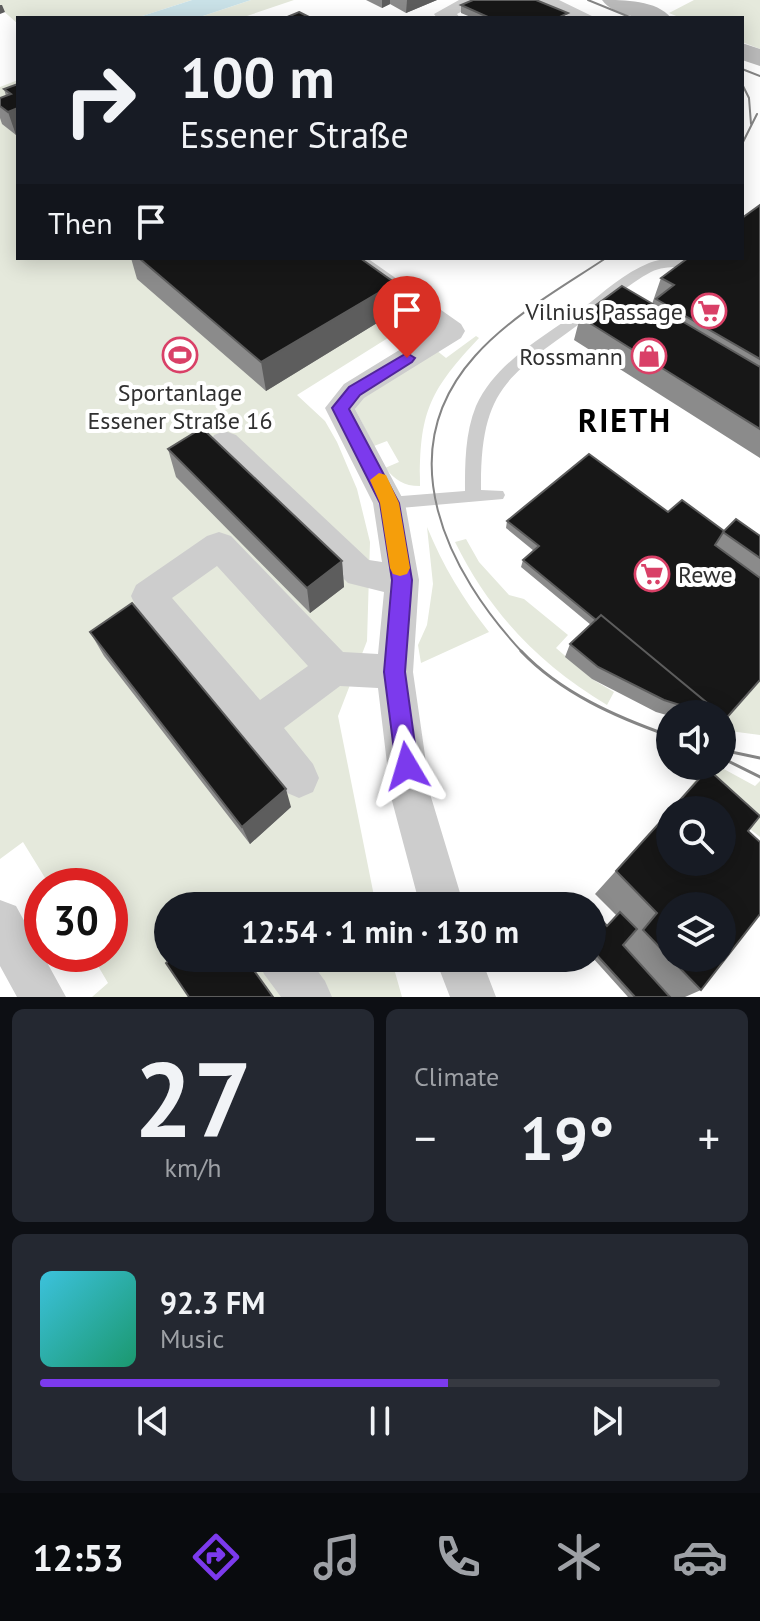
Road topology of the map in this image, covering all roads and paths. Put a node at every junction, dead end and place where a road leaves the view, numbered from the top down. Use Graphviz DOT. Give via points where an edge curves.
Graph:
graph roads {
  1 [pos="474,0"];
  2 [pos="544,0"];
  3 [pos="614,0"];
  4 [pos="447,16"];
  5 [pos="582,16"];
  6 [pos="654,16"];
  7 [pos="353,260"];
  8 [pos="691,262"];
  9 [pos="225,443"];
  10 [pos="497,495"];
  11 [pos="473,496"];
  12 [pos="389,503"];
  13 [pos="402,580"];
  14 [pos="334,669"];
  15 [pos="395,672"];
  16 [pos="257,725"];
  17 [pos="299,778"];
  18 [pos="438,892"];
  19 [pos="0,922"];
  20 [pos="290,972"];
  21 [pos="463,972"];
  22 [pos="43,997"];
  23 [pos="309,997"];
  24 [pos="473,997"];
  1 -- 4 [label="street" via="443,14"];
  2 -- 5 [label="street"];
  3 -- 6 [label="street"];
  7 -- 12 [label="street" via="451,331 354,391 340,408"];
  8 -- 11 [label="lane" via="653,265 502,375 476,427"];
  9 -- 13 [label="street" via="360,573"];
  10 -- 11 [label="lane"];
  11 -- 12 [label="lane"];
  12 -- 13 [label="street"];
  13 -- 15 [label="street"];
  14 -- 15 [label="street"];
  14 -- 16 [label="street"];
  14 -- 16 [label="street" via="219,546 148,596"];
  15 -- 18 [label="street" via="411,797"];
  16 -- 17 [label="street"];
  19 -- 22 [label="street"];
  20 -- 23 [label="street"];
  21 -- 24 [label="street"];
}
